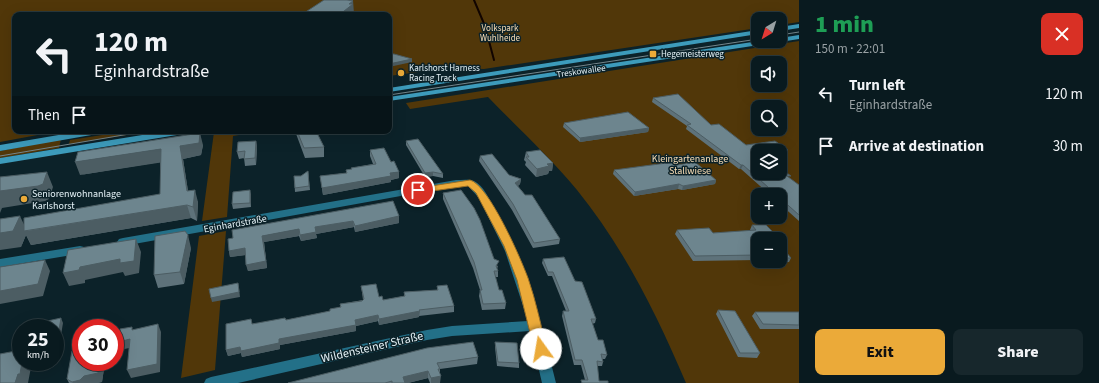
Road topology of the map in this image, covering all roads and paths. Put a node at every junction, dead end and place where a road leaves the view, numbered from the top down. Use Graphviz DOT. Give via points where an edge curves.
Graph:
graph roads {
  1 [pos="799,26"];
  2 [pos="787,28"];
  3 [pos="751,33"];
  4 [pos="799,37"];
  5 [pos="787,39"];
  6 [pos="751,44"];
  7 [pos="392,90"];
  8 [pos="392,99"];
  9 [pos="80,134"];
  10 [pos="163,134"];
  11 [pos="0,148"];
  12 [pos="0,161"];
  13 [pos="110,244"];
  14 [pos="87,248"];
  15 [pos="0,264"];
  16 [pos="535,326"];
  17 [pos="211,383"];
  18 [pos="549,383"];
  1 -- 2 [label="main road"];
  3 -- 7 [label="main road, Treskowallee"];
  4 -- 5 [label="main road"];
  6 -- 8 [label="main road, Treskowallee"];
  9 -- 11 [label="main road"];
  10 -- 12 [label="main road"];
  13 -- 16 [label="street, Eginhardstraße" via="470,183 480,191 510,246 523,280"];
  14 -- 15 [label="street"];
  16 -- 17 [label="street, Wildensteiner Straße" via="452,330"];
  16 -- 18 [label="street"];
}
